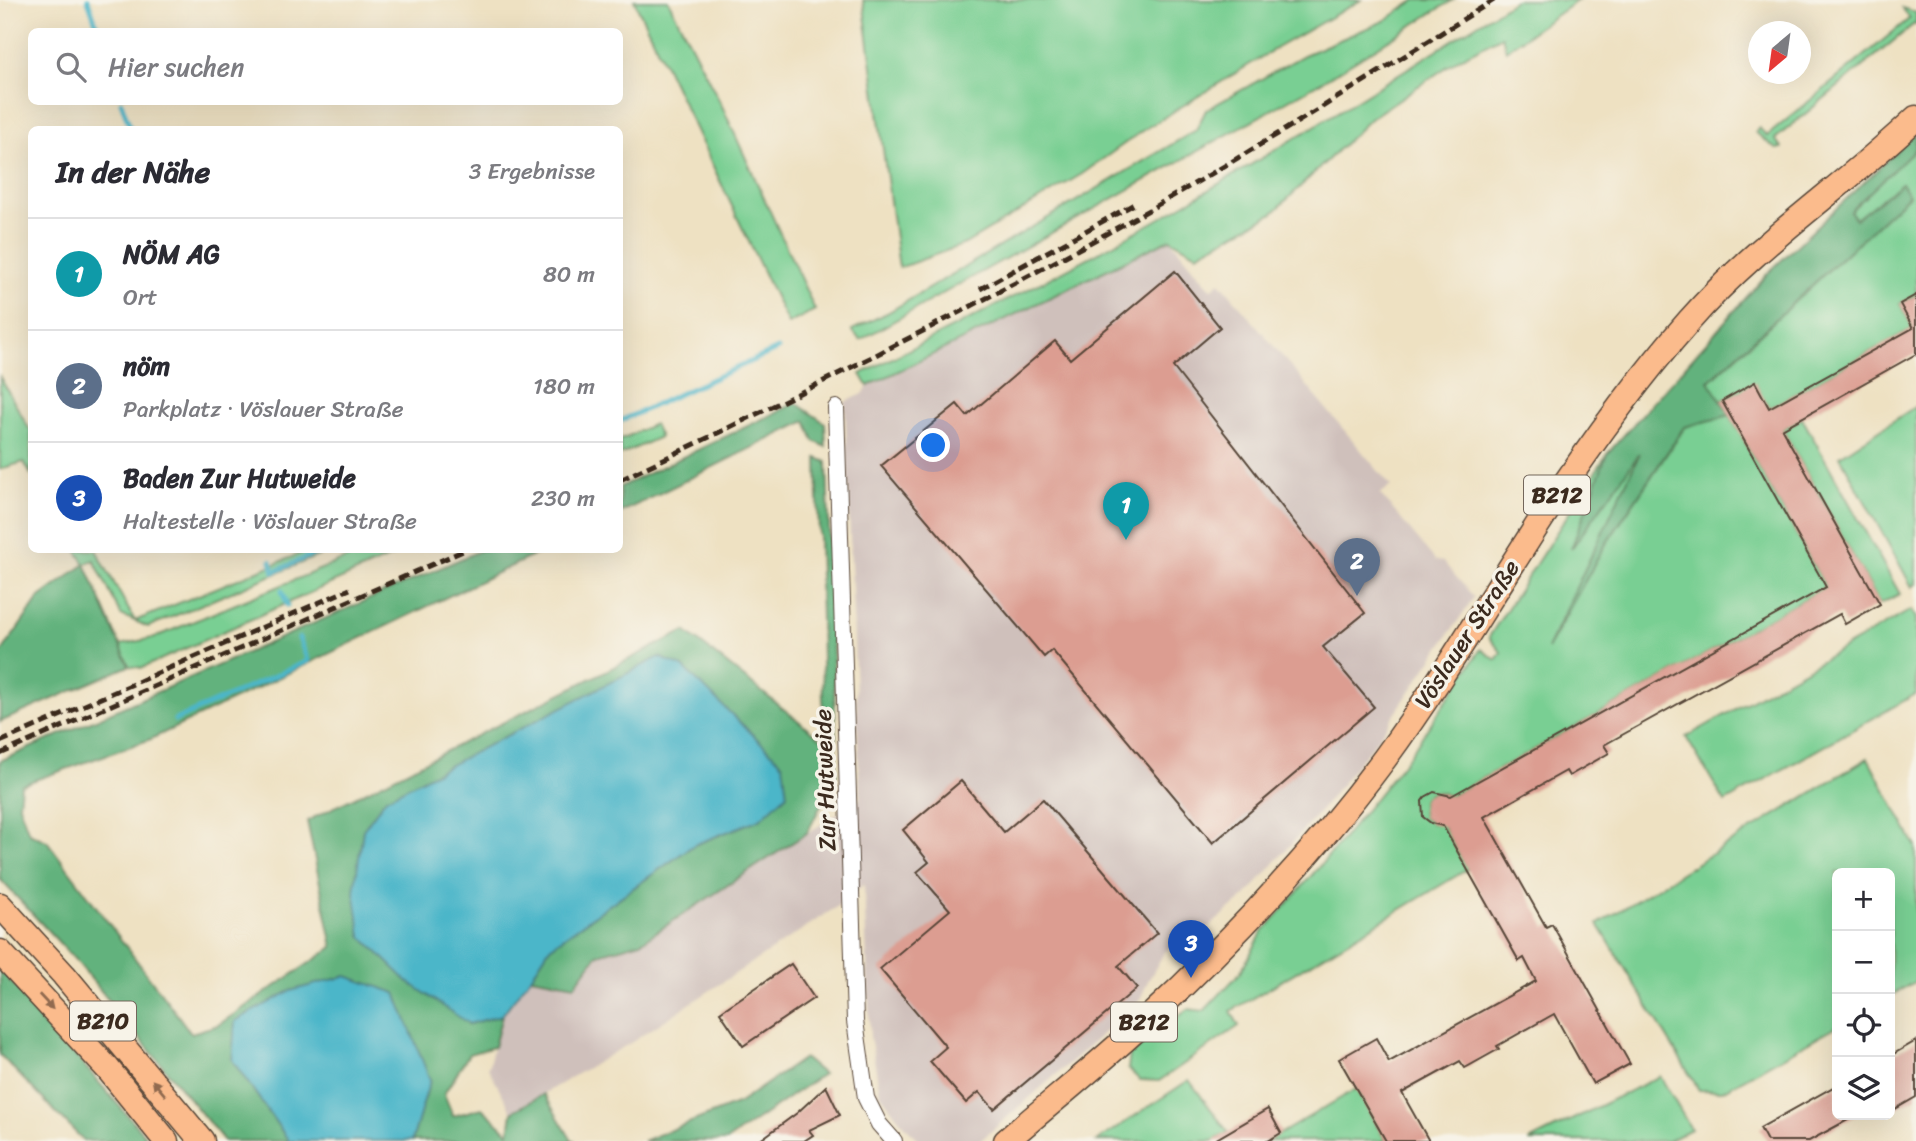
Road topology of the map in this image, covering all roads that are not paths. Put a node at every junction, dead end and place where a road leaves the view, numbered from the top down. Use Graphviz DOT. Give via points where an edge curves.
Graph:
graph roads {
  1 [pos="1916,118"];
  2 [pos="836,408"];
  3 [pos="0,905"];
  4 [pos="0,952"];
  5 [pos="166,1141"];
  6 [pos="202,1141"];
  7 [pos="894,1141"];
  8 [pos="1006,1141"];
  1 -- 8 [label="main road, Vöslauer Straße / B212" via="1781,231 1689,321 1600,433 1385,757 1259,909 1140,1027"];
  2 -- 7 [label="street, Zur Hutweide" via="855,1021 866,1098"];
  6 -- 3 [label="main road, B210, one-way"];
  4 -- 5 [label="main road, B210, one-way" via="108,1069"];
}
